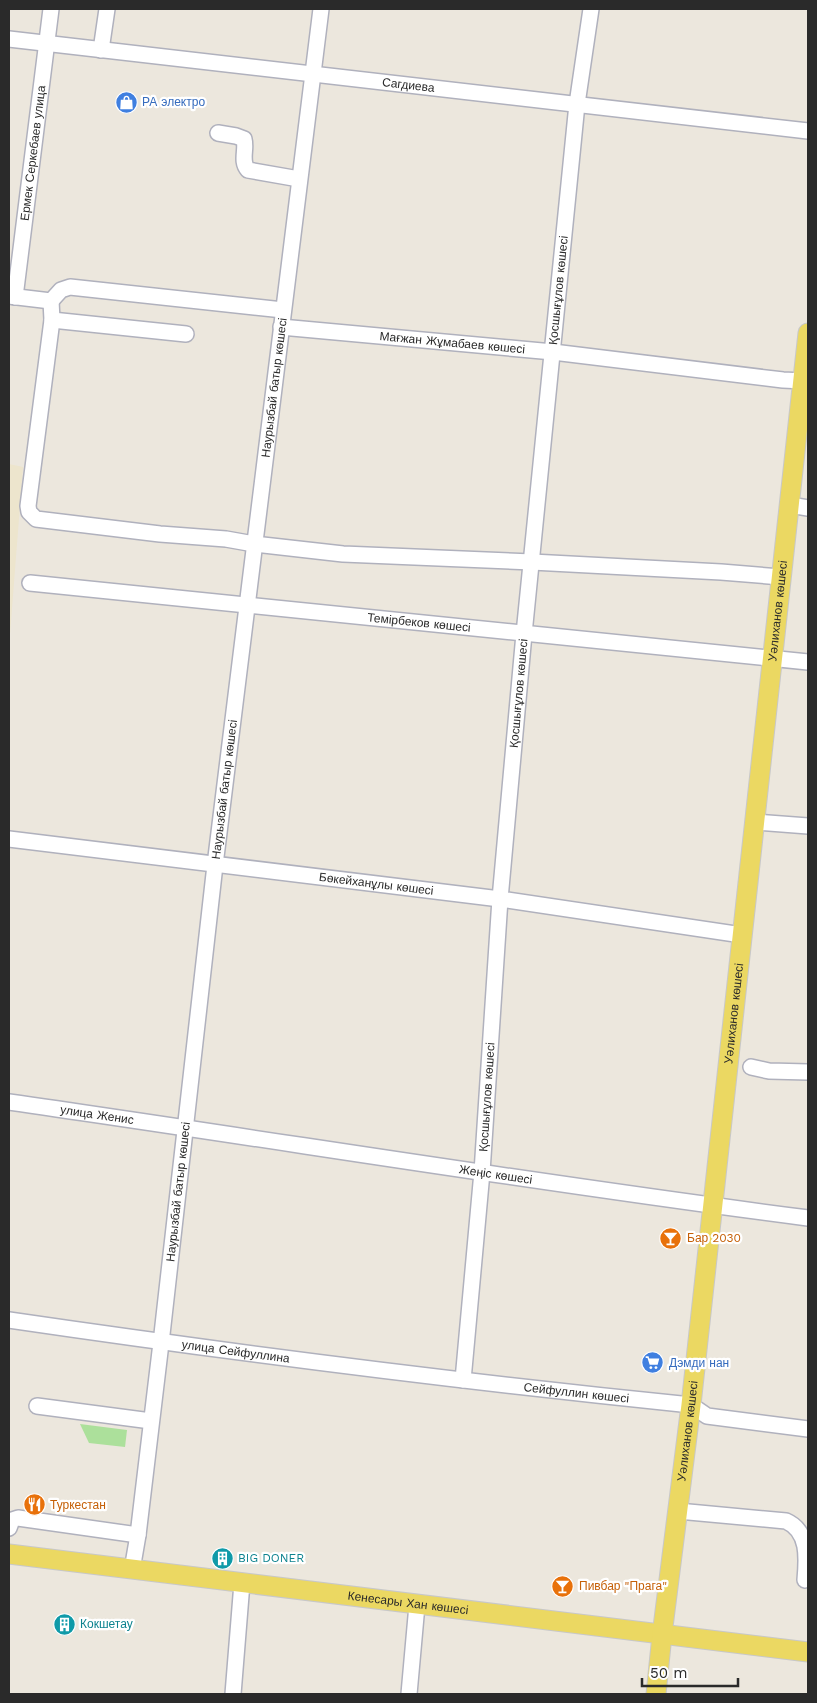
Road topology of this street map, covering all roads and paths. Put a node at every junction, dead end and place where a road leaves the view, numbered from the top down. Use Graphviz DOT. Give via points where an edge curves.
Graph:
graph roads {
  1 [pos="51,9"];
  2 [pos="107,9"];
  3 [pos="321,9"];
  4 [pos="590,9"];
  5 [pos="9,39"];
  6 [pos="46,44"];
  7 [pos="101,50"];
  8 [pos="312,74"];
  9 [pos="578,104"];
  10 [pos="808,131"];
  11 [pos="218,133"];
  12 [pos="300,179"];
  13 [pos="12,297"];
  14 [pos="51,302"];
  15 [pos="283,310"];
  16 [pos="52,320"];
  17 [pos="281,327"];
  18 [pos="808,333"];
  19 [pos="186,334"];
  20 [pos="553,352"];
  21 [pos="803,381"];
  22 [pos="790,506"];
  23 [pos="808,508"];
  24 [pos="254,544"];
  25 [pos="532,562"];
  26 [pos="781,577"];
  27 [pos="30,583"];
  28 [pos="247,604"];
  29 [pos="524,634"];
  30 [pos="773,660"];
  31 [pos="808,662"];
  32 [pos="754,822"];
  33 [pos="808,826"];
  34 [pos="9,838"];
  35 [pos="215,865"];
  36 [pos="500,899"];
  37 [pos="742,935"];
  38 [pos="750,1067"];
  39 [pos="808,1072"];
  40 [pos="9,1102"];
  41 [pos="185,1127"];
  42 [pos="482,1172"];
  43 [pos="713,1204"];
  44 [pos="808,1218"];
  45 [pos="9,1320"];
  46 [pos="161,1343"];
  47 [pos="463,1380"];
  48 [pos="691,1405"];
  49 [pos="37,1406"];
  50 [pos="151,1421"];
  51 [pos="808,1429"];
  52 [pos="678,1511"];
  53 [pos="9,1528"];
  54 [pos="138,1535"];
  55 [pos="9,1554"];
  56 [pos="132,1570"];
  57 [pos="805,1580"];
  58 [pos="242,1583"];
  59 [pos="418,1605"];
  60 [pos="662,1635"];
  61 [pos="808,1652"];
  62 [pos="233,1694"];
  63 [pos="408,1694"];
  64 [pos="656,1694"];
  1 -- 6 [label="street, Ермек Серкебаев улица"];
  2 -- 7 [label="street"];
  3 -- 8 [label="street, Наурызбай батыр көшесі"];
  4 -- 9 [label="street, Қосшығұлов көшесі"];
  5 -- 6 [label="street, Сагдиева"];
  6 -- 7 [label="street, Сагдиева"];
  6 -- 13 [label="street, Ермек Серкебаев улица"];
  7 -- 8 [label="street, Сагдиева"];
  8 -- 9 [label="street, Сагдиева"];
  8 -- 12 [label="street, Наурызбай батыр көшесі"];
  9 -- 10 [label="street, Сагдиева"];
  9 -- 20 [label="street, Қосшығұлов көшесі"];
  11 -- 12 [label="street" via="244,139 244,164 248,170"];
  12 -- 15 [label="street, Наурызбай батыр көшесі"];
  13 -- 14 [label="street"];
  14 -- 15 [label="street" via="61,290 70,287"];
  14 -- 16 [label="street"];
  15 -- 17 [label="street, Наурызбай батыр көшесі"];
  16 -- 19 [label="street"];
  16 -- 24 [label="street" via="28,506 32,516 41,521"];
  17 -- 20 [label="street, Мағжан Жұмабаев көшесі"];
  17 -- 24 [label="street, Наурызбай батыр көшесі"];
  18 -- 21 [label="main road, Уәлиханов көшесі"];
  20 -- 21 [label="street, Мағжан Жұмабаев көшесі"];
  20 -- 25 [label="street, Қосшығұлов көшесі"];
  21 -- 22 [label="main road, Уәлиханов көшесі"];
  22 -- 23 [label="street"];
  22 -- 26 [label="main road, Уәлиханов көшесі"];
  24 -- 25 [label="street" via="343,554"];
  24 -- 28 [label="street, Наурызбай батыр көшесі"];
  25 -- 26 [label="street"];
  25 -- 29 [label="street, Қосшығұлов көшесі"];
  26 -- 30 [label="main road, Уәлиханов көшесі"];
  27 -- 28 [label="street, Темірбеков көшесі"];
  28 -- 29 [label="street, Темірбеков көшесі"];
  28 -- 35 [label="street, Наурызбай батыр көшесі"];
  29 -- 30 [label="street, Темірбеков көшесі"];
  29 -- 36 [label="street, Қосшығұлов көшесі"];
  30 -- 31 [label="street, Темірбеков көшесі"];
  30 -- 32 [label="main road, Уәлиханов көшесі"];
  32 -- 33 [label="street"];
  32 -- 37 [label="main road, Уәлиханов көшесі"];
  34 -- 35 [label="street, Бөкейханұлы көшесі"];
  35 -- 36 [label="street, Бөкейханұлы көшесі"];
  35 -- 41 [label="street, Наурызбай батыр көшесі"];
  36 -- 37 [label="street, Бөкейханұлы көшесі"];
  36 -- 42 [label="street, Қосшығұлов көшесі"];
  37 -- 43 [label="main road, Уәлиханов көшесі"];
  38 -- 39 [label="street"];
  40 -- 41 [label="street, улица Женис"];
  41 -- 42 [label="street, Жеңіс көшесі"];
  41 -- 46 [label="street, Наурызбай батыр көшесі"];
  42 -- 43 [label="street, Жеңіс көшесі"];
  42 -- 47 [label="street, Қосшығұлов көшесі"];
  43 -- 44 [label="street, Жеңіс көшесі"];
  43 -- 48 [label="main road, Уәлиханов көшесі"];
  45 -- 46 [label="street, улица Сейфуллина"];
  46 -- 47 [label="street, улица Сейфуллина"];
  46 -- 50 [label="street, Наурызбай батыр көшесі"];
  47 -- 48 [label="street, Сейфуллин көшесі"];
  48 -- 51 [label="street" via="707,1416"];
  48 -- 52 [label="main road, Уәлиханов көшесі"];
  49 -- 50 [label="street"];
  50 -- 54 [label="street, Наурызбай батыр көшесі"];
  52 -- 57 [label="street" via="793,1524 802,1536"];
  52 -- 60 [label="main road, Уәлиханов көшесі"];
  53 -- 54 [label="street" via="12,1520 18,1518"];
  54 -- 56 [label="street, Наурызбай батыр көшесі"];
  55 -- 56 [label="main road, Кенесары Хан көшесі"];
  56 -- 58 [label="main road, Кенесары Хан көшесі"];
  58 -- 59 [label="main road, Кенесары Хан көшесі"];
  58 -- 62 [label="street"];
  59 -- 60 [label="main road, Кенесары Хан көшесі"];
  59 -- 63 [label="street"];
  60 -- 61 [label="main road, Кенесары Хан көшесі"];
  60 -- 64 [label="main road, Уәлиханов көшесі"];
}
